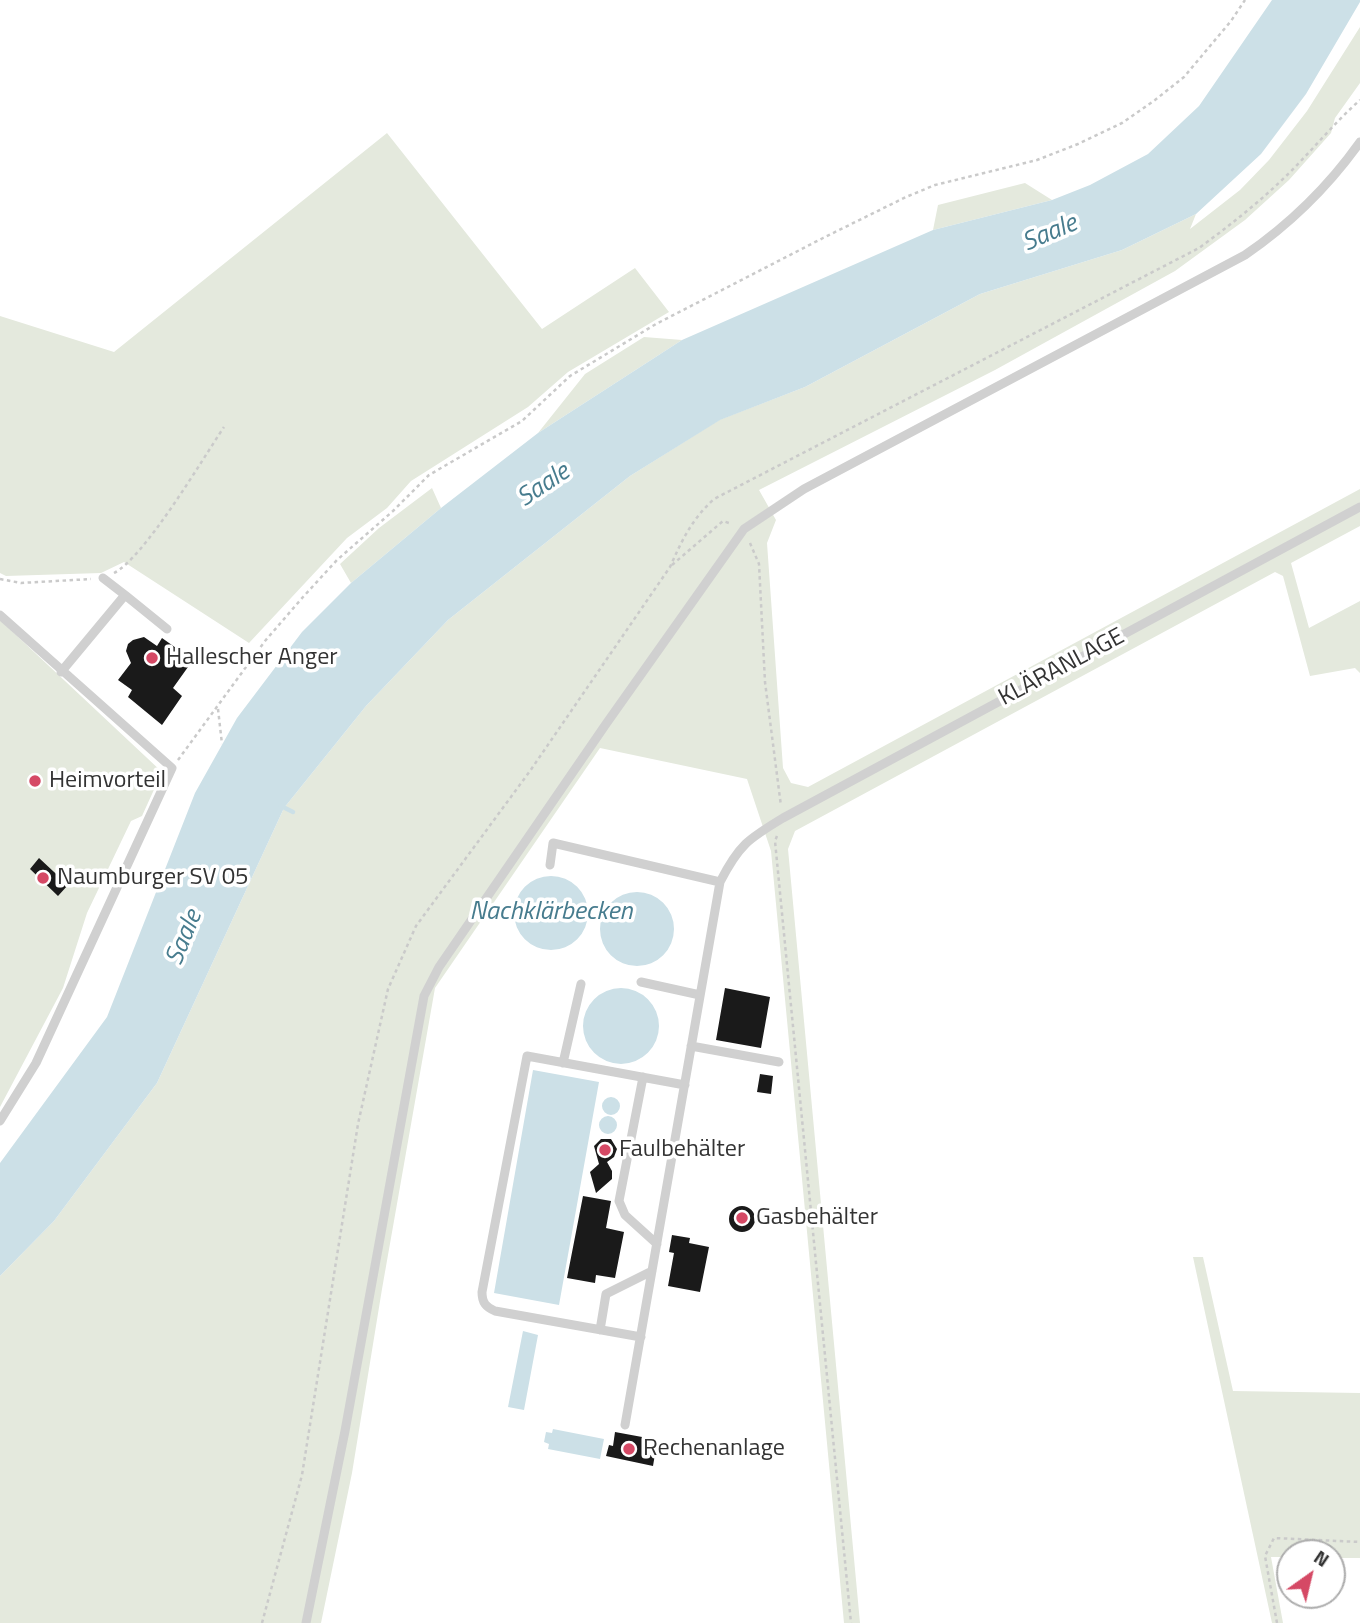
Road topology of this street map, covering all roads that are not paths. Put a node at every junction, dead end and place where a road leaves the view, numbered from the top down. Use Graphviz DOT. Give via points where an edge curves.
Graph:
graph roads {
  1 [pos="1360,142"];
  2 [pos="1360,507"];
  3 [pos="103,578"];
  4 [pos="125,596"];
  5 [pos="0,615"];
  6 [pos="167,629"];
  7 [pos="61,671"];
  8 [pos="550,865"];
  9 [pos="720,882"];
  10 [pos="640,982"];
  11 [pos="581,984"];
  12 [pos="700,995"];
  13 [pos="691,1046"];
  14 [pos="779,1062"];
  15 [pos="563,1063"];
  16 [pos="643,1077"];
  17 [pos="685,1084"];
  18 [pos="0,1121"];
  19 [pos="657,1244"];
  20 [pos="652,1271"];
  21 [pos="600,1330"];
  22 [pos="641,1337"];
  23 [pos="625,1425"];
  24 [pos="306,1623"];
  1 -- 24 [label="lane" via="1294,218 1245,255 804,489 744,529 469,923 424,996"];
  2 -- 9 [label="lane, KLÄRANLAGE" via="783,818 743,844"];
  3 -- 4 [label="lane"];
  4 -- 6 [label="lane"];
  4 -- 7 [label="lane"];
  5 -- 7 [label="lane"];
  7 -- 18 [label="lane" via="172,768 37,1063"];
  8 -- 9 [label="lane" via="553,844"];
  9 -- 12 [label="lane, KLÄRANLAGE"];
  10 -- 12 [label="lane"];
  11 -- 15 [label="lane"];
  12 -- 13 [label="lane, KLÄRANLAGE"];
  13 -- 14 [label="lane"];
  13 -- 17 [label="lane, KLÄRANLAGE"];
  15 -- 16 [label="lane"];
  15 -- 21 [label="lane" via="527,1056 482,1301 495,1311"];
  16 -- 17 [label="lane"];
  16 -- 19 [label="lane" via="619,1201 625,1215"];
  17 -- 19 [label="lane, KLÄRANLAGE"];
  19 -- 20 [label="lane, KLÄRANLAGE"];
  20 -- 21 [label="lane" via="606,1294"];
  20 -- 22 [label="lane, KLÄRANLAGE"];
  21 -- 22 [label="lane"];
  22 -- 23 [label="lane, KLÄRANLAGE"];
}
